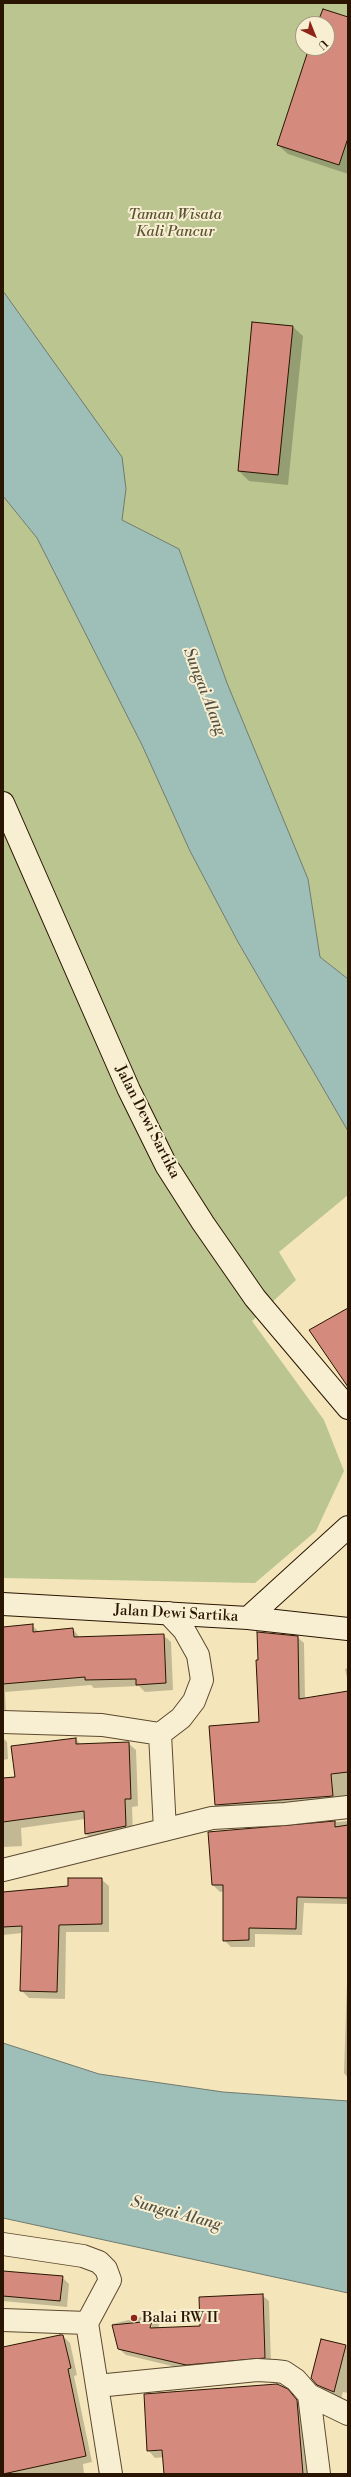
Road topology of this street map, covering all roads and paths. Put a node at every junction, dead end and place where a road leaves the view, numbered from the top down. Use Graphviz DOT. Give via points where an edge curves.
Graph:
graph roads {
  1 [pos="3,803"];
  2 [pos="348,1408"];
  3 [pos="348,1527"];
  4 [pos="3,1604"];
  5 [pos="168,1614"];
  6 [pos="248,1618"];
  7 [pos="348,1629"];
  8 [pos="3,1722"];
  9 [pos="160,1734"];
  10 [pos="348,1807"];
  11 [pos="165,1830"];
  12 [pos="3,1870"];
  13 [pos="3,2244"];
  14 [pos="3,2320"];
  15 [pos="87,2323"];
  16 [pos="97,2386"];
  17 [pos="309,2395"];
  18 [pos="348,2414"];
  19 [pos="111,2474"];
  20 [pos="318,2474"];
  1 -- 2 [label="street, Jalan Dewi Sartika" via="129,1090 166,1165 203,1224 255,1298"];
  3 -- 6 [label="street"];
  4 -- 5 [label="street, Jalan Dewi Sartika"];
  5 -- 6 [label="street, Jalan Dewi Sartika"];
  5 -- 9 [label="street" via="184,1630 198,1656 202,1680 194,1701 181,1718"];
  6 -- 7 [label="street, Jalan Dewi Sartika"];
  8 -- 9 [label="street" via="102,1725"];
  9 -- 11 [label="street"];
  10 -- 11 [label="street" via="212,1818"];
  11 -- 12 [label="street"];
  13 -- 15 [label="street" via="83,2256 99,2262 106,2269 110,2280"];
  14 -- 15 [label="street"];
  15 -- 16 [label="street"];
  16 -- 17 [label="street" via="258,2370 284,2372 296,2380"];
  16 -- 19 [label="street"];
  17 -- 18 [label="street"];
  17 -- 20 [label="street"];
}
